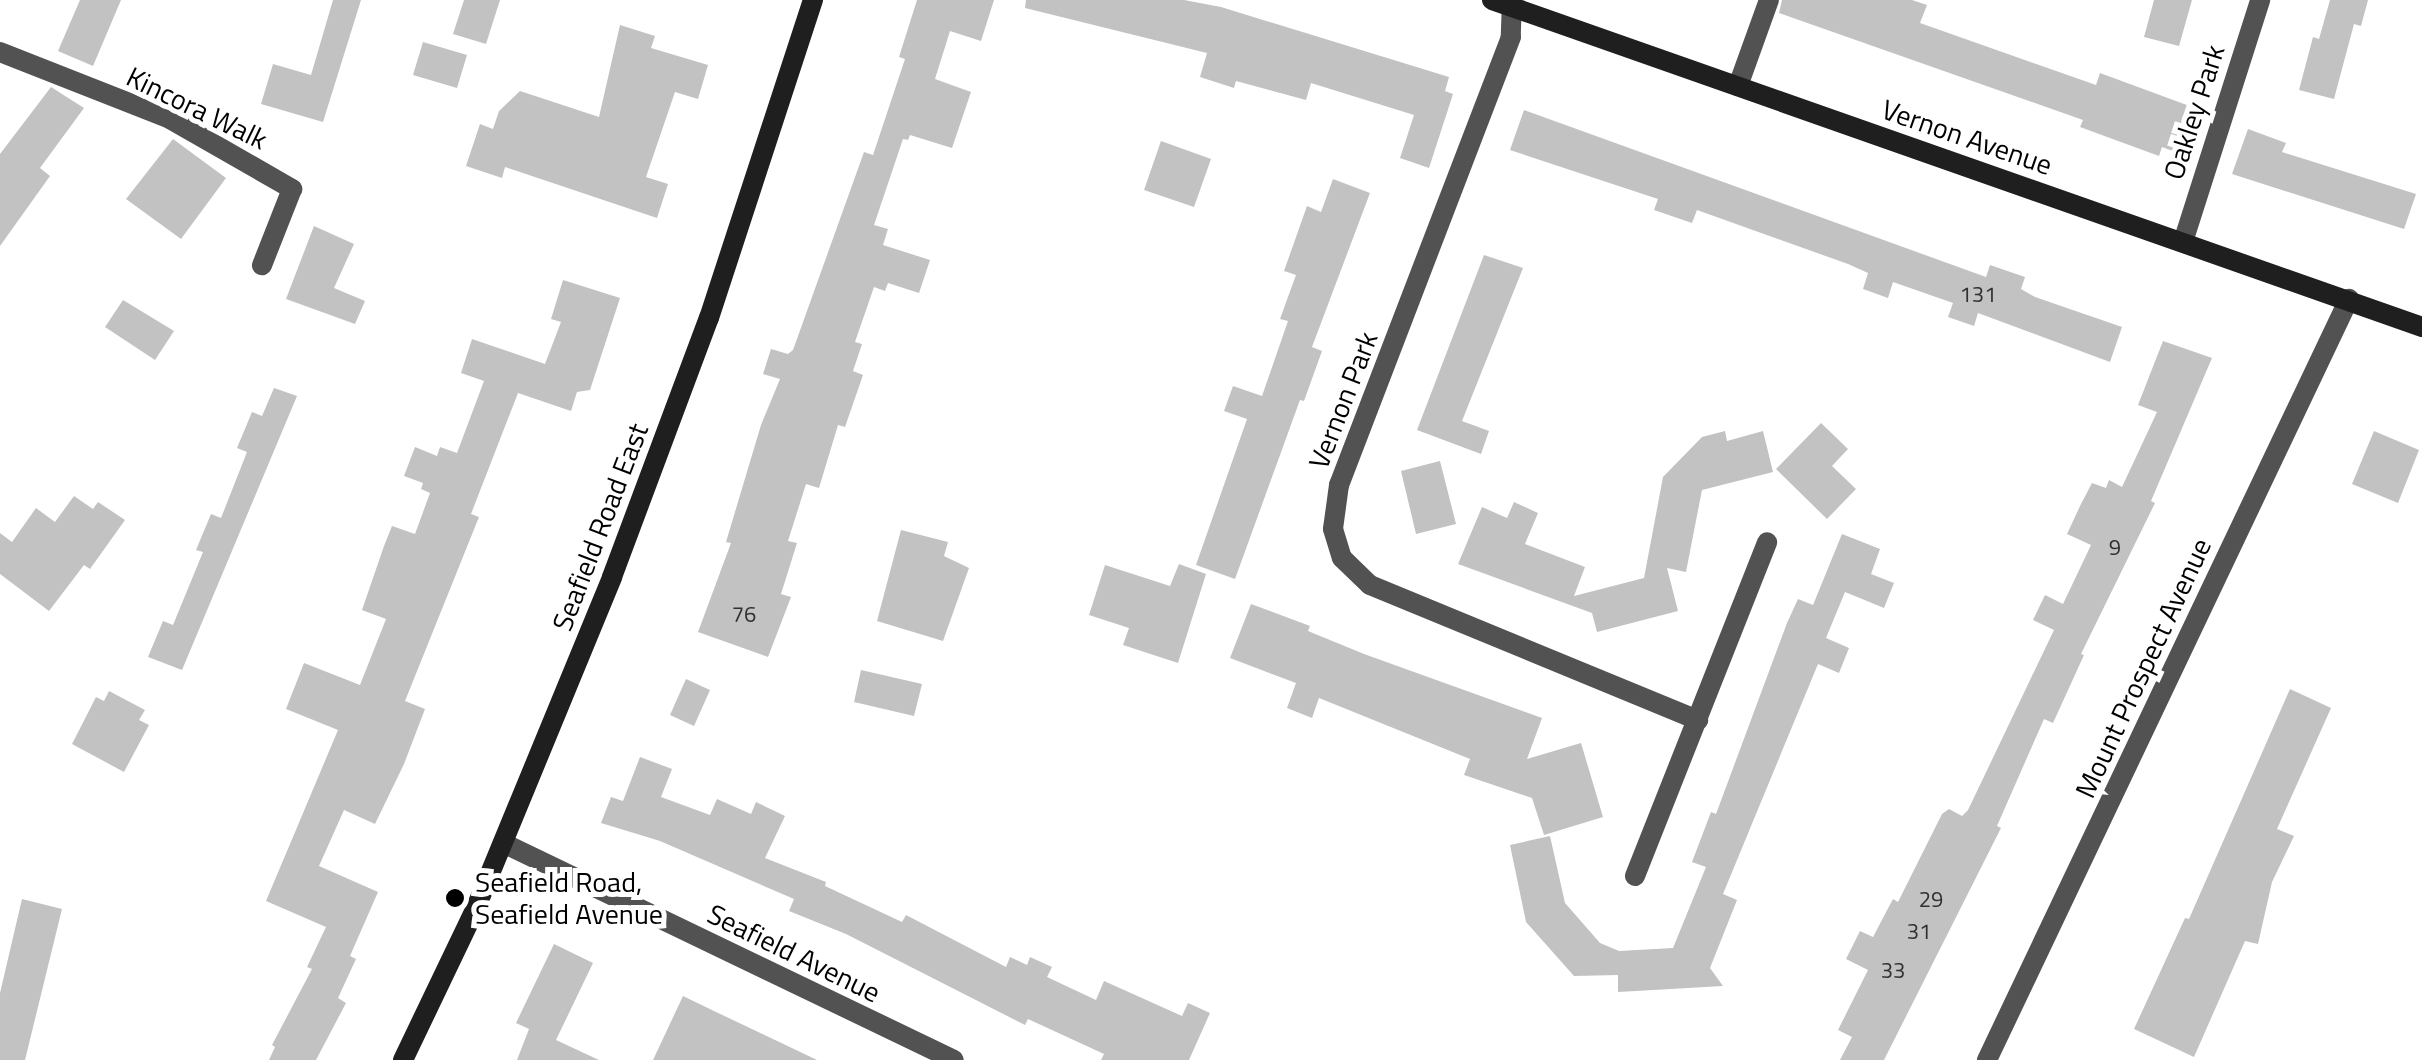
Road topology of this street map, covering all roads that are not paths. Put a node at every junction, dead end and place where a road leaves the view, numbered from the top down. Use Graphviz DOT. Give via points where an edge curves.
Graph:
graph roads {
  1 [pos="813,0"];
  2 [pos="1769,0"];
  3 [pos="2260,0"];
  4 [pos="1505,2"];
  5 [pos="0,52"];
  6 [pos="1738,86"];
  7 [pos="2183,242"];
  8 [pos="262,265"];
  9 [pos="2349,300"];
  10 [pos="2422,328"];
  11 [pos="1767,542"];
  12 [pos="1698,720"];
  13 [pos="503,842"];
  14 [pos="1635,876"];
  15 [pos="403,1060"];
  16 [pos="954,1060"];
  17 [pos="1987,1060"];
  1 -- 13 [label="street, Seafield Road East" via="710,318"];
  2 -- 6 [label="street"];
  3 -- 7 [label="street, Oakley Park"];
  4 -- 6 [label="street, Vernon Avenue"];
  4 -- 12 [label="street, Vernon Park" via="1510,37 1340,485 1334,529 1342,558 1370,584"];
  5 -- 8 [label="street, Kincora Walk" via="170,120 292,189"];
  6 -- 7 [label="street, Vernon Avenue"];
  7 -- 9 [label="street, Vernon Avenue"];
  9 -- 10 [label="street, Vernon Avenue"];
  9 -- 17 [label="street, Mount Prospect Avenue"];
  11 -- 12 [label="street"];
  12 -- 14 [label="street"];
  13 -- 15 [label="street, Seafield Road East"];
  13 -- 16 [label="street, Seafield Avenue"];
}
